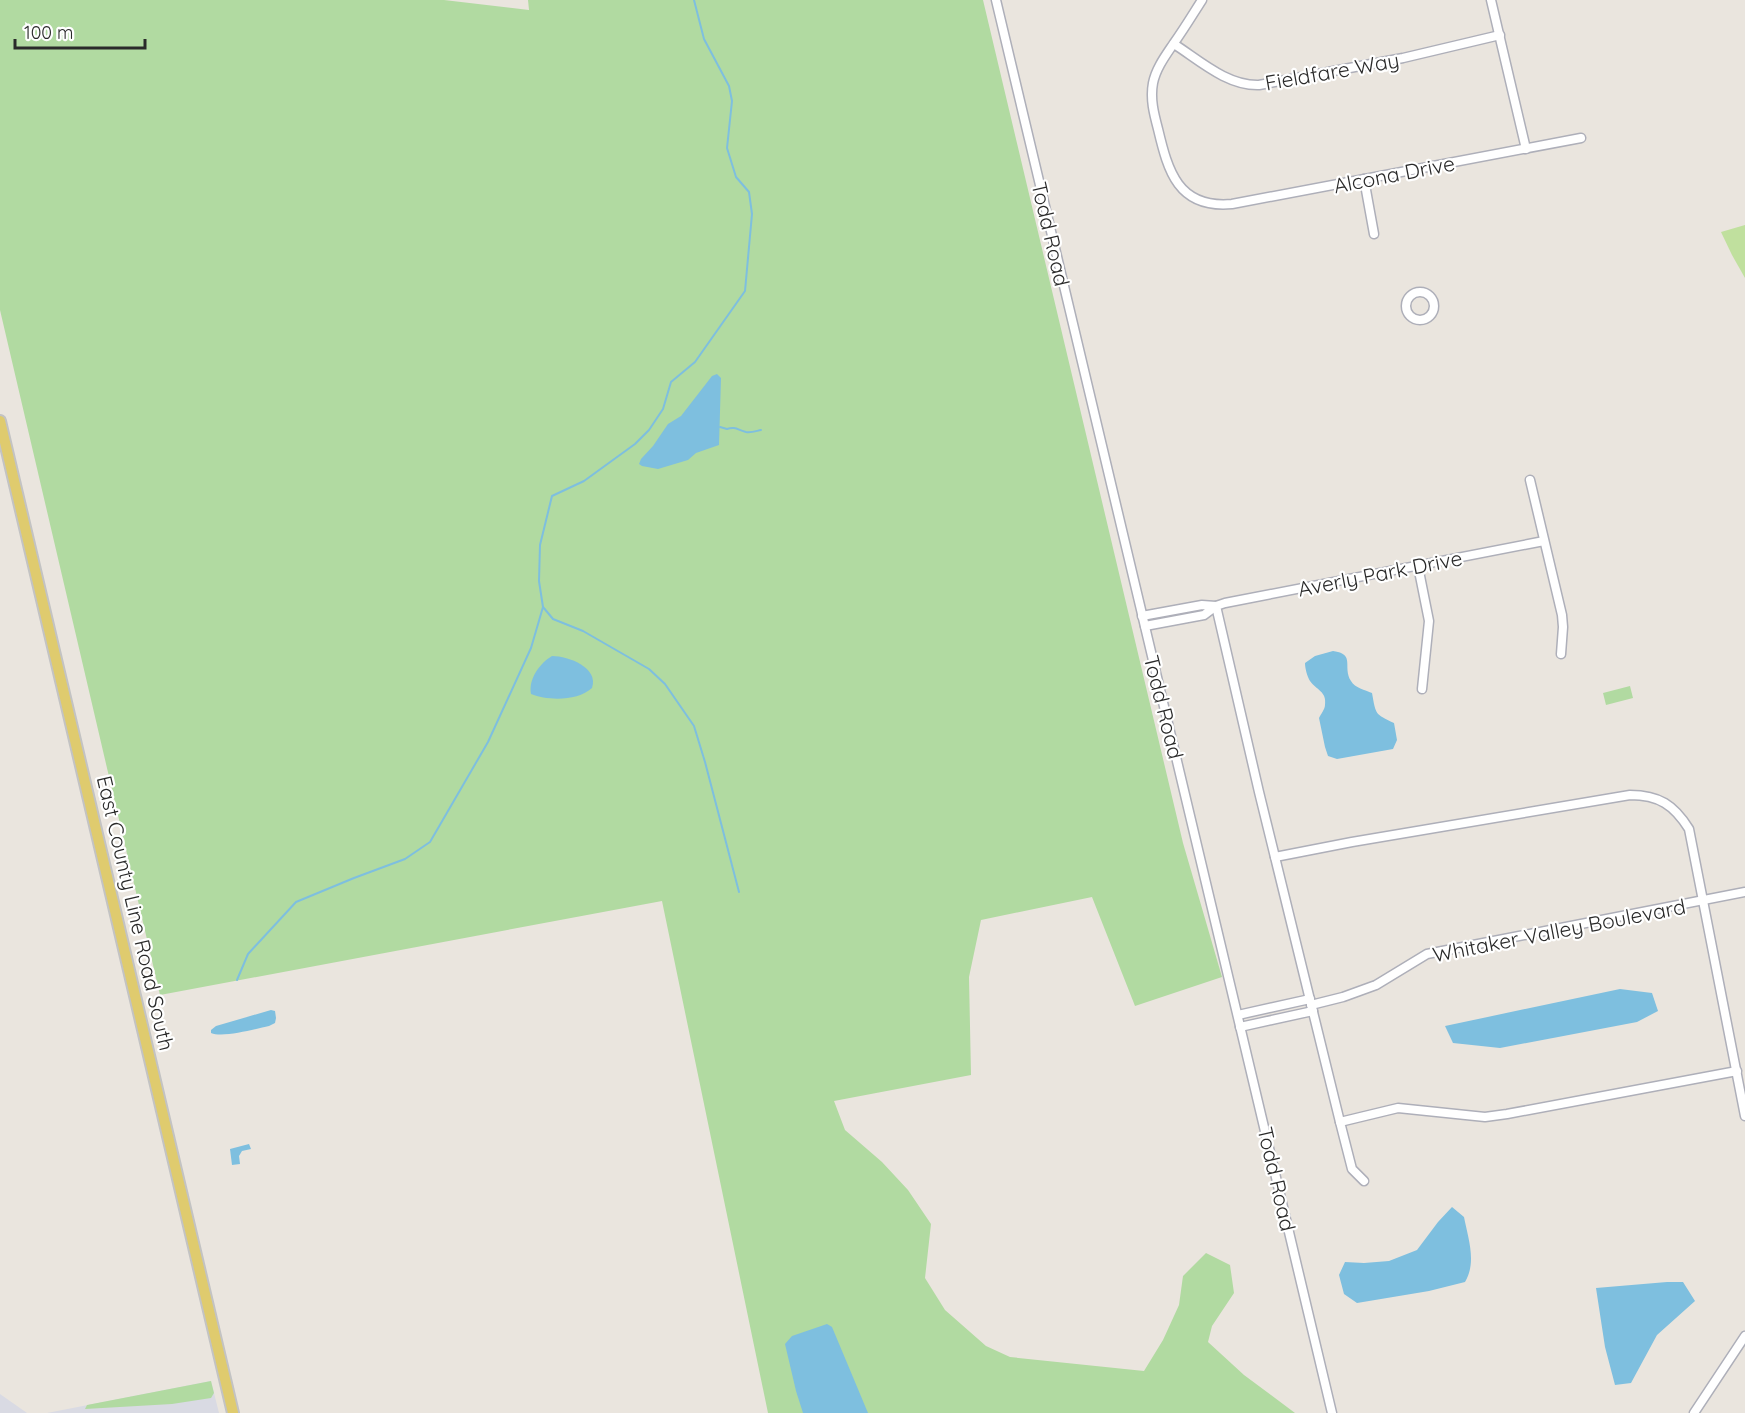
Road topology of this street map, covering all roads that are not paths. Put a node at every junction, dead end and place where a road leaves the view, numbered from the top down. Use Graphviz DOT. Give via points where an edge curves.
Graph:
graph roads {
  1 [pos="996,0"];
  2 [pos="1202,0"];
  3 [pos="1491,0"];
  4 [pos="1500,35"];
  5 [pos="1174,44"];
  6 [pos="1581,138"];
  7 [pos="1527,149"];
  8 [pos="1364,179"];
  9 [pos="1374,234"];
  10 [pos="0,421"];
  11 [pos="1530,480"];
  12 [pos="1544,541"];
  13 [pos="1419,566"];
  14 [pos="1216,606"];
  15 [pos="1142,616"];
  16 [pos="1144,626"];
  17 [pos="1561,654"];
  18 [pos="1422,689"];
  19 [pos="1275,857"];
  20 [pos="1745,892"];
  21 [pos="1704,901"];
  22 [pos="1311,1005"];
  23 [pos="1238,1015"];
  24 [pos="1240,1027"];
  25 [pos="1737,1071"];
  26 [pos="1745,1116"];
  27 [pos="1340,1122"];
  28 [pos="1364,1181"];
  29 [pos="1745,1336"];
  30 [pos="233,1413"];
  31 [pos="1332,1413"];
  32 [pos="1694,1413"];
  1 -- 15 [label="street, Todd Road"];
  2 -- 5 [label="street"];
  3 -- 4 [label="street"];
  4 -- 5 [label="street, Fieldfare Way" via="1403,58 1253,85 1230,79"];
  4 -- 7 [label="street"];
  5 -- 8 [label="street, Alcona Drive" via="1155,76 1153,108 1165,160 1187,194 1206,202 1232,204"];
  6 -- 7 [label="street, Alcona Drive"];
  7 -- 8 [label="street, Alcona Drive"];
  8 -- 9 [label="street"];
  10 -- 30 [label="main road, East County Line Road South"];
  11 -- 12 [label="street"];
  12 -- 13 [label="street, Averly Park Drive"];
  12 -- 17 [label="street" via="1562,618"];
  13 -- 14 [label="street, Averly Park Drive"];
  13 -- 18 [label="street" via="1429,621"];
  14 -- 15 [label="street, Averly Park Drive"];
  14 -- 16 [label="street, Averly Park Drive" via="1203,615"];
  14 -- 19 [label="street"];
  15 -- 16 [label="street, Todd Road"];
  16 -- 23 [label="street, Todd Road"];
  19 -- 21 [label="street" via="1646,795 1664,801 1689,829"];
  19 -- 22 [label="street"];
  20 -- 21 [label="street, Whitaker Valley Boulevard"];
  21 -- 22 [label="street, Whitaker Valley Boulevard" via="1427,954 1376,985"];
  21 -- 25 [label="street"];
  22 -- 23 [label="street, Whitaker Valley Boulevard"];
  22 -- 24 [label="street, Whitaker Valley Boulevard"];
  22 -- 27 [label="street"];
  23 -- 24 [label="street, Todd Road"];
  24 -- 31 [label="street, Todd Road"];
  25 -- 26 [label="street"];
  25 -- 27 [label="street" via="1485,1117 1398,1108"];
  27 -- 28 [label="street" via="1352,1169"];
  29 -- 32 [label="street"];
}
